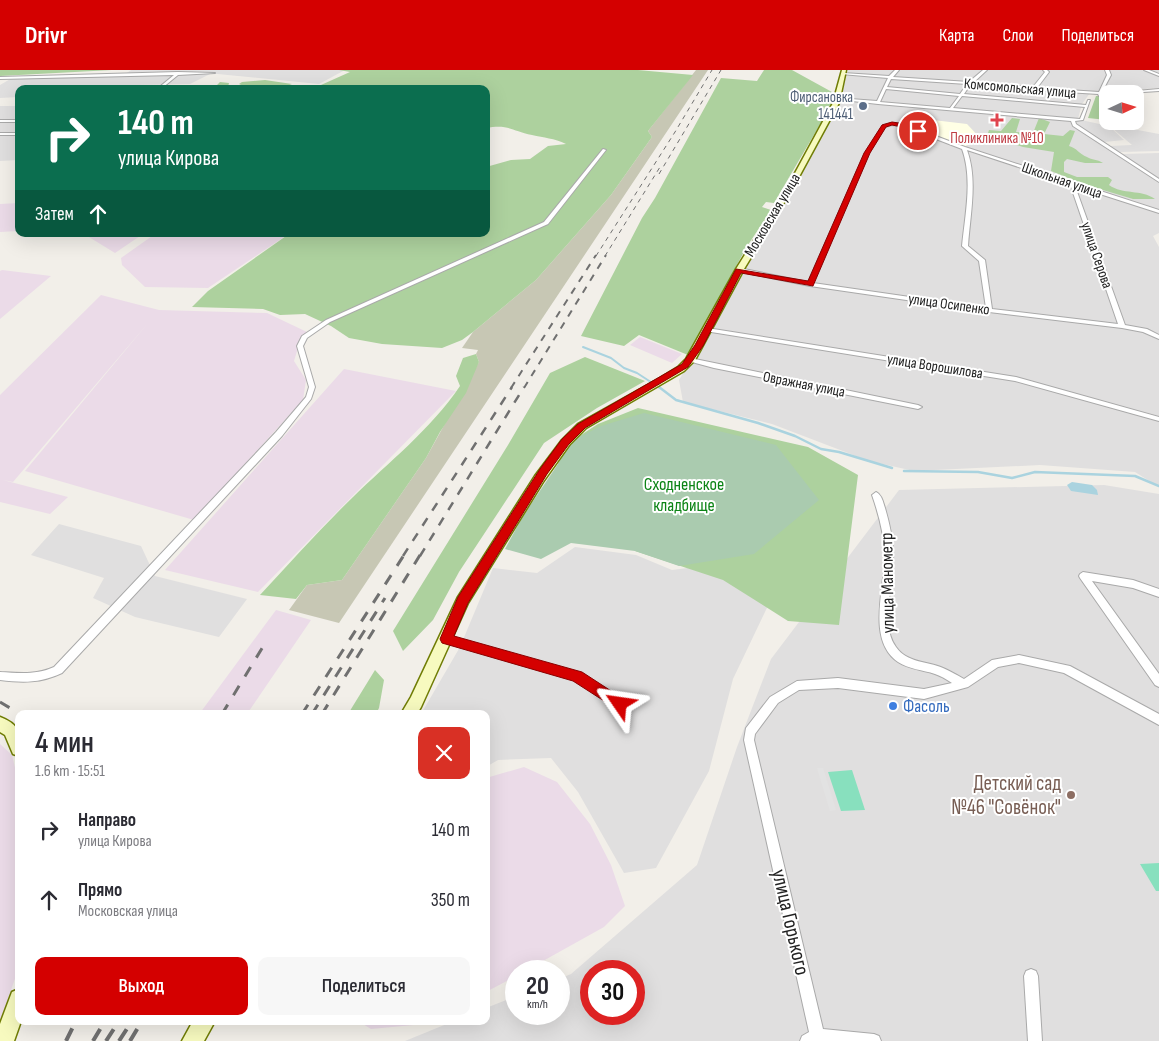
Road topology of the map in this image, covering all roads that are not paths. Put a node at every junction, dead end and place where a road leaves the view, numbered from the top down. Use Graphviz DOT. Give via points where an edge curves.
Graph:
graph roads {
  1 [pos="181,70"];
  2 [pos="897,70"];
  3 [pos="985,70"];
  4 [pos="1045,70"];
  5 [pos="1108,70"];
  6 [pos="1146,70"];
  7 [pos="843,72"];
  8 [pos="214,73"];
  9 [pos="177,74"];
  10 [pos="1159,75"];
  11 [pos="0,78"];
  12 [pos="10,78"];
  13 [pos="890,78"];
  14 [pos="0,84"];
  15 [pos="969,84"];
  16 [pos="164,85"];
  17 [pos="1104,85"];
  18 [pos="885,88"];
  19 [pos="1033,90"];
  20 [pos="1159,90"];
  21 [pos="1144,91"];
  22 [pos="1093,94"];
  23 [pos="962,95"];
  24 [pos="1099,95"];
  25 [pos="838,99"];
  26 [pos="878,103"];
  27 [pos="1086,106"];
  28 [pos="951,109"];
  29 [pos="1073,120"];
  30 [pos="0,121"];
  31 [pos="15,121"];
  32 [pos="0,134"];
  33 [pos="15,134"];
  34 [pos="964,148"];
  35 [pos="604,150"];
  36 [pos="1159,181"];
  37 [pos="1072,184"];
  38 [pos="1159,212"];
  39 [pos="739,270"];
  40 [pos="810,284"];
  41 [pos="989,310"];
  42 [pos="1122,326"];
  43 [pos="707,330"];
  44 [pos="1159,337"];
  45 [pos="690,360"];
  46 [pos="918,407"];
  47 [pos="1159,419"];
  48 [pos="876,495"];
  49 [pos="1159,593"];
  50 [pos="446,639"];
  51 [pos="0,676"];
  52 [pos="1159,682"];
  53 [pos="964,684"];
  54 [pos="620,704"];
  55 [pos="411,710"];
  56 [pos="1159,720"];
  57 [pos="0,724"];
  58 [pos="15,741"];
  59 [pos="764,809"];
  60 [pos="1031,976"];
  61 [pos="15,1010"];
  62 [pos="202,1025"];
  63 [pos="812,1038"];
  64 [pos="4,1041"];
  65 [pos="192,1041"];
  66 [pos="874,1041"];
  67 [pos="1035,1041"];
  1 -- 9 [label="street"];
  2 -- 13 [label="street"];
  3 -- 15 [label="street"];
  4 -- 19 [label="street" via="1047,72"];
  5 -- 17 [label="street" via="1110,75"];
  6 -- 10 [label="street"];
  7 -- 13 [label="street, Комсомольская улица"];
  7 -- 25 [label="street, Московская улица"];
  8 -- 9 [label="street"];
  9 -- 12 [label="street"];
  9 -- 16 [label="street"];
  11 -- 12 [label="street"];
  12 -- 14 [label="street"];
  13 -- 15 [label="street, Комсомольская улица"];
  13 -- 18 [label="street"];
  15 -- 19 [label="street, Комсомольская улица"];
  15 -- 23 [label="street"];
  18 -- 23 [label="street"];
  18 -- 26 [label="street"];
  19 -- 22 [label="street, Комсомольская улица"];
  20 -- 21 [label="street"];
  22 -- 24 [label="street, Комсомольская улица"];
  22 -- 27 [label="street"];
  23 -- 27 [label="street"];
  23 -- 28 [label="street"];
  25 -- 26 [label="street"];
  25 -- 39 [label="street, Московская улица" via="791,186"];
  26 -- 28 [label="street"];
  27 -- 29 [label="street" via="1081,120"];
  28 -- 29 [label="street"];
  29 -- 36 [label="street" via="1074,125"];
  30 -- 31 [label="street"];
  32 -- 33 [label="street"];
  34 -- 37 [label="street, Школьная улица"];
  34 -- 40 [label="street, Школьная улица" via="903,125 884,126 867,153"];
  34 -- 41 [label="street" via="968,156 969,202 965,246 982,260"];
  35 -- 51 [label="street" via="546,223 328,321 304,338 300,346 312,387 309,397 279,434 58,670 28,679"];
  37 -- 38 [label="street, Школьная улица"];
  37 -- 42 [label="street, улица Серова"];
  39 -- 40 [label="street, улица Осипенко"];
  39 -- 43 [label="street, Московская улица"];
  40 -- 41 [label="street, улица Осипенко"];
  41 -- 42 [label="street, улица Осипенко"];
  42 -- 44 [label="street, улица Осипенко" via="1145,330"];
  43 -- 45 [label="street, Московская улица"];
  43 -- 47 [label="street, улица Ворошилова" via="1016,379"];
  45 -- 46 [label="street, Овражная улица"];
  45 -- 50 [label="street, Московская улица" via="681,369 582,426 566,442 463,601"];
  48 -- 53 [label="street, улица Манометр" via="886,522 889,562 885,638 901,659 939,671"];
  49 -- 52 [label="street" via="1133,584 1083,576"];
  50 -- 54 [label="street" via="577,676"];
  50 -- 55 [label="street, Московская улица"];
  53 -- 56 [label="street" via="996,663 1019,659 1066,669"];
  53 -- 59 [label="street" via="924,694 838,683 797,686 777,697 748,735"];
  57 -- 58 [label="street" via="10,730"];
  59 -- 63 [label="street, улица Горького"];
  60 -- 67 [label="street"];
  61 -- 64 [label="street"];
  62 -- 65 [label="street"];
  63 -- 66 [label="street, улица Горького"];
}
